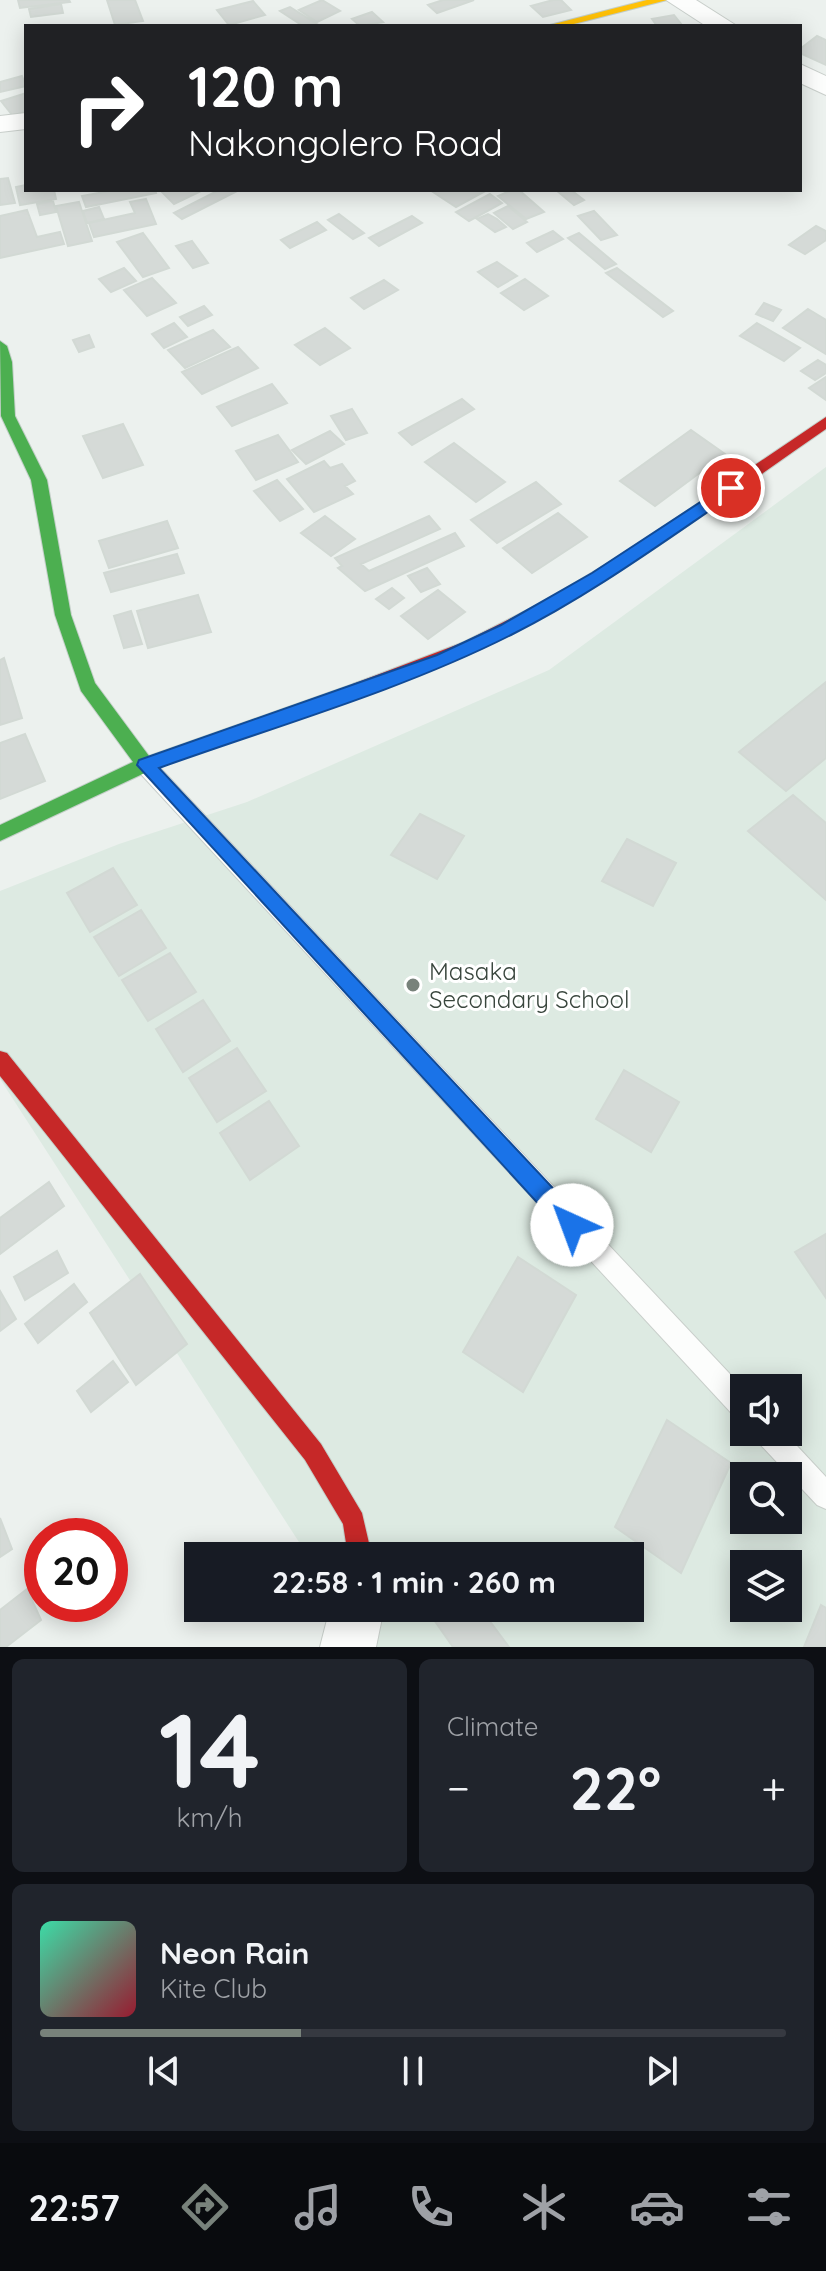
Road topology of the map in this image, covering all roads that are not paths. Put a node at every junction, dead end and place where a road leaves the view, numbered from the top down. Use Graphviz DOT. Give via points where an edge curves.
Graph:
graph roads {
  1 [pos="661,0"];
  2 [pos="678,0"];
  3 [pos="560,24"];
  4 [pos="720,24"];
  5 [pos="802,73"];
  6 [pos="826,87"];
  7 [pos="24,121"];
  8 [pos="0,124"];
  9 [pos="0,346"];
  10 [pos="826,422"];
  11 [pos="145,765"];
  12 [pos="0,833"];
  13 [pos="0,1060"];
  14 [pos="730,1393"];
  15 [pos="779,1446"];
  16 [pos="826,1496"];
  17 [pos="358,1542"];
  18 [pos="354,1622"];
  19 [pos="348,1647"];
  1 -- 3 [label="street"];
  2 -- 4 [label="street"];
  5 -- 6 [label="street"];
  7 -- 8 [label="street"];
  9 -- 11 [label="street" via="8,416 39,480 63,615 87,686"];
  10 -- 11 [label="street" via="598,577 507,629 443,659"];
  11 -- 12 [label="street"];
  11 -- 14 [label="lane"];
  13 -- 17 [label="street" via="313,1452 354,1521"];
  15 -- 16 [label="lane"];
  18 -- 19 [label="street"];
}
